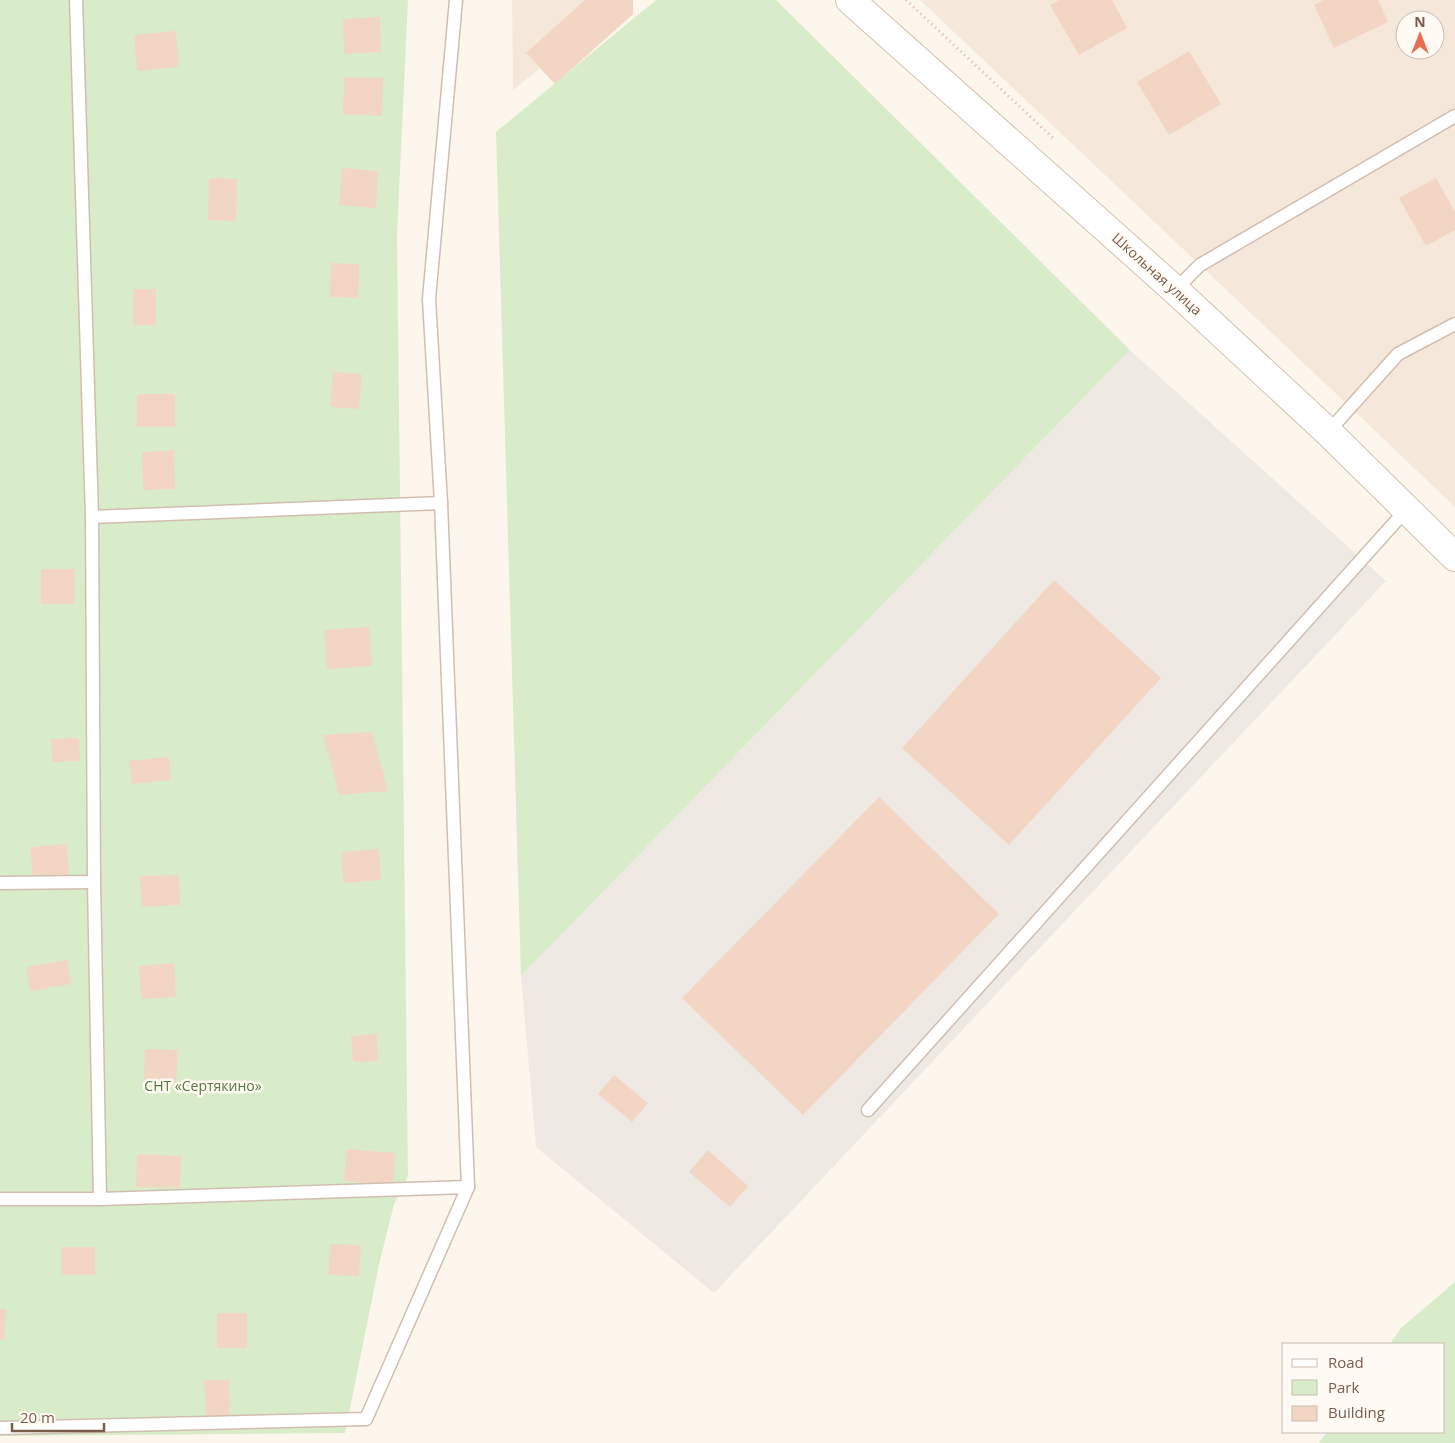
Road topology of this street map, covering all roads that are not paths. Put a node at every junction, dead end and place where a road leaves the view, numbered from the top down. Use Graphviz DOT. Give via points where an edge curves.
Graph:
graph roads {
  1 [pos="76,0"];
  2 [pos="456,0"];
  3 [pos="850,0"];
  4 [pos="1455,116"];
  5 [pos="1175,290"];
  6 [pos="1455,324"];
  7 [pos="1328,432"];
  8 [pos="441,503"];
  9 [pos="1406,510"];
  10 [pos="92,516"];
  11 [pos="1455,556"];
  12 [pos="94,882"];
  13 [pos="0,883"];
  14 [pos="868,1110"];
  15 [pos="468,1187"];
  16 [pos="0,1199"];
  17 [pos="100,1199"];
  18 [pos="0,1428"];
  1 -- 10 [label="lane"];
  2 -- 8 [label="lane" via="429,299"];
  3 -- 5 [label="street, Школьная улица"];
  4 -- 5 [label="lane" via="1200,265"];
  5 -- 7 [label="street, Школьная улица"];
  6 -- 7 [label="lane" via="1398,354"];
  7 -- 9 [label="street, Школьная улица"];
  8 -- 10 [label="lane"];
  8 -- 15 [label="lane"];
  9 -- 11 [label="street, Школьная улица"];
  9 -- 14 [label="lane"];
  10 -- 12 [label="lane"];
  12 -- 13 [label="lane"];
  12 -- 17 [label="lane"];
  15 -- 17 [label="lane"];
  15 -- 18 [label="lane" via="366,1419"];
  16 -- 17 [label="lane"];
}
